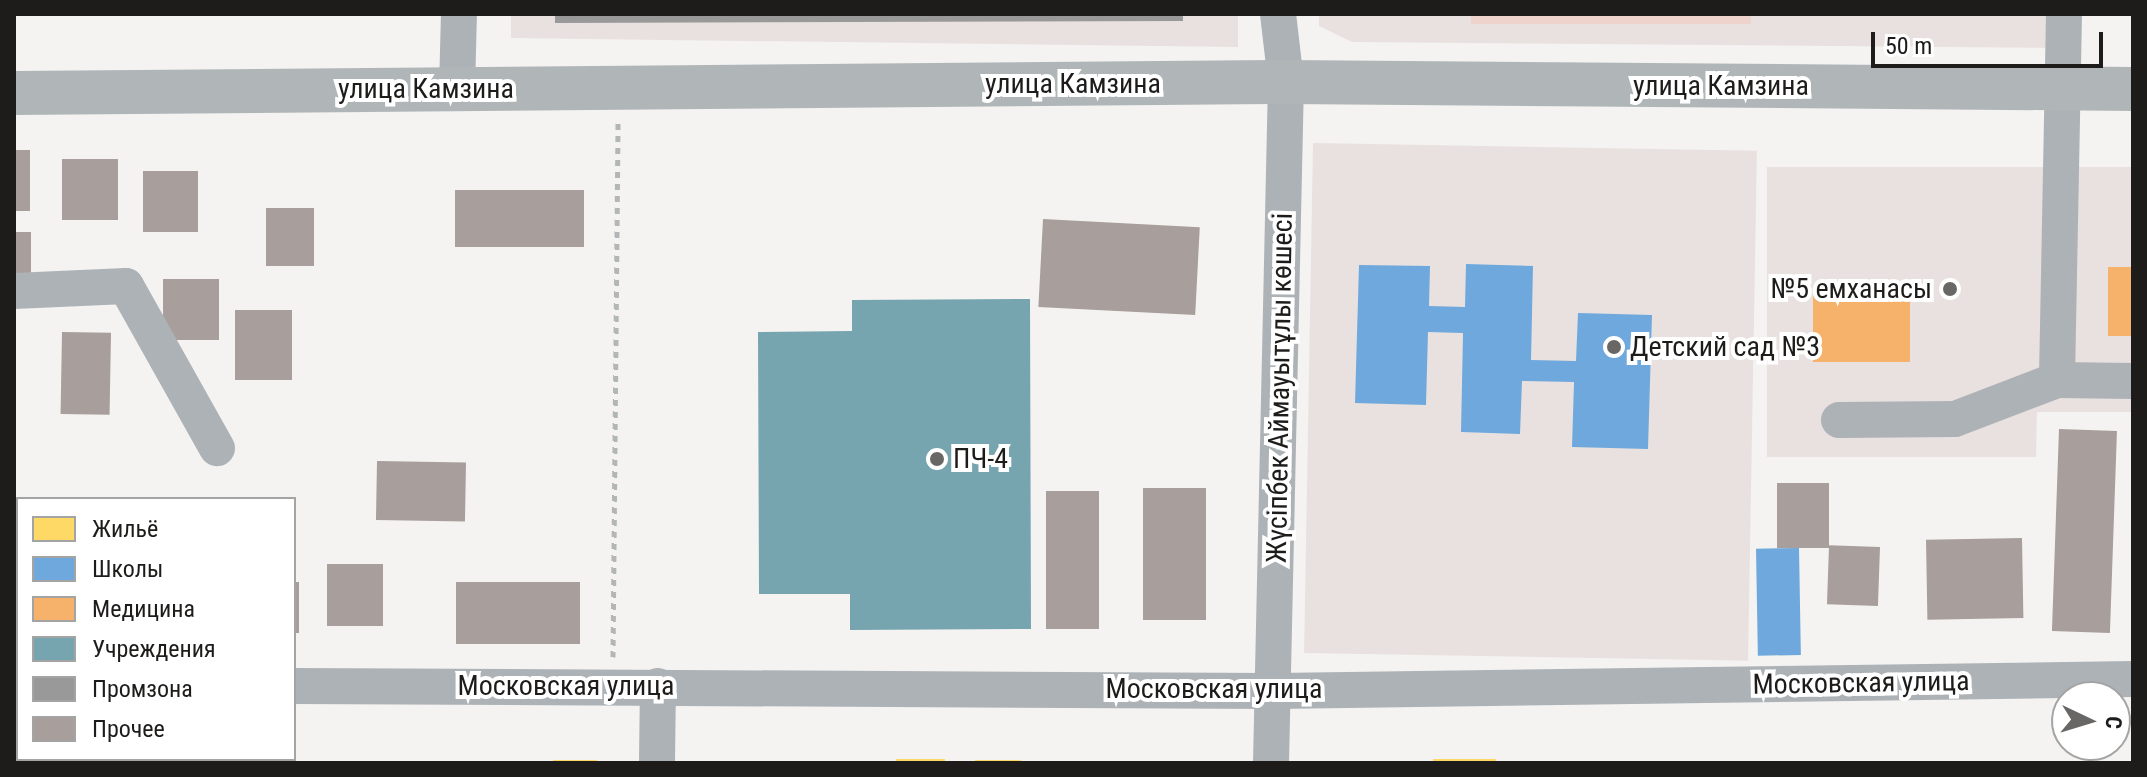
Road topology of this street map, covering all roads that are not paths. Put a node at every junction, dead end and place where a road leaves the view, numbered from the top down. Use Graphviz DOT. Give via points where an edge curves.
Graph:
graph roads {
  1 [pos="459,14"];
  2 [pos="1278,14"];
  3 [pos="2064,14"];
  4 [pos="1286,82"];
  5 [pos="2059,88"];
  6 [pos="457,89"];
  7 [pos="2133,89"];
  8 [pos="14,93"];
  9 [pos="14,291"];
  10 [pos="2057,380"];
  11 [pos="2133,381"];
  12 [pos="1839,420"];
  13 [pos="217,448"];
  14 [pos="2133,679"];
  15 [pos="296,686"];
  16 [pos="658,686"];
  17 [pos="1275,691"];
  18 [pos="657,763"];
  19 [pos="1271,763"];
  1 -- 6 [label="street"];
  2 -- 4 [label="street, Жүсіпбек Аймауытұлы көшесі"];
  3 -- 5 [label="street"];
  4 -- 5 [label="main road, улица Камзина"];
  4 -- 6 [label="main road, улица Камзина"];
  4 -- 17 [label="street, Жүсіпбек Аймауытұлы көшесі"];
  5 -- 7 [label="main road, улица Камзина"];
  5 -- 10 [label="street"];
  6 -- 8 [label="main road, улица Камзина"];
  9 -- 13 [label="street" via="126,286"];
  10 -- 11 [label="street"];
  10 -- 12 [label="street" via="1955,419"];
  14 -- 17 [label="street, Московская улица"];
  15 -- 16 [label="street, Московская улица"];
  16 -- 17 [label="street, Московская улица"];
  16 -- 18 [label="street"];
  17 -- 19 [label="street, Жүсіпбек Аймауытұлы көшесі"];
}
